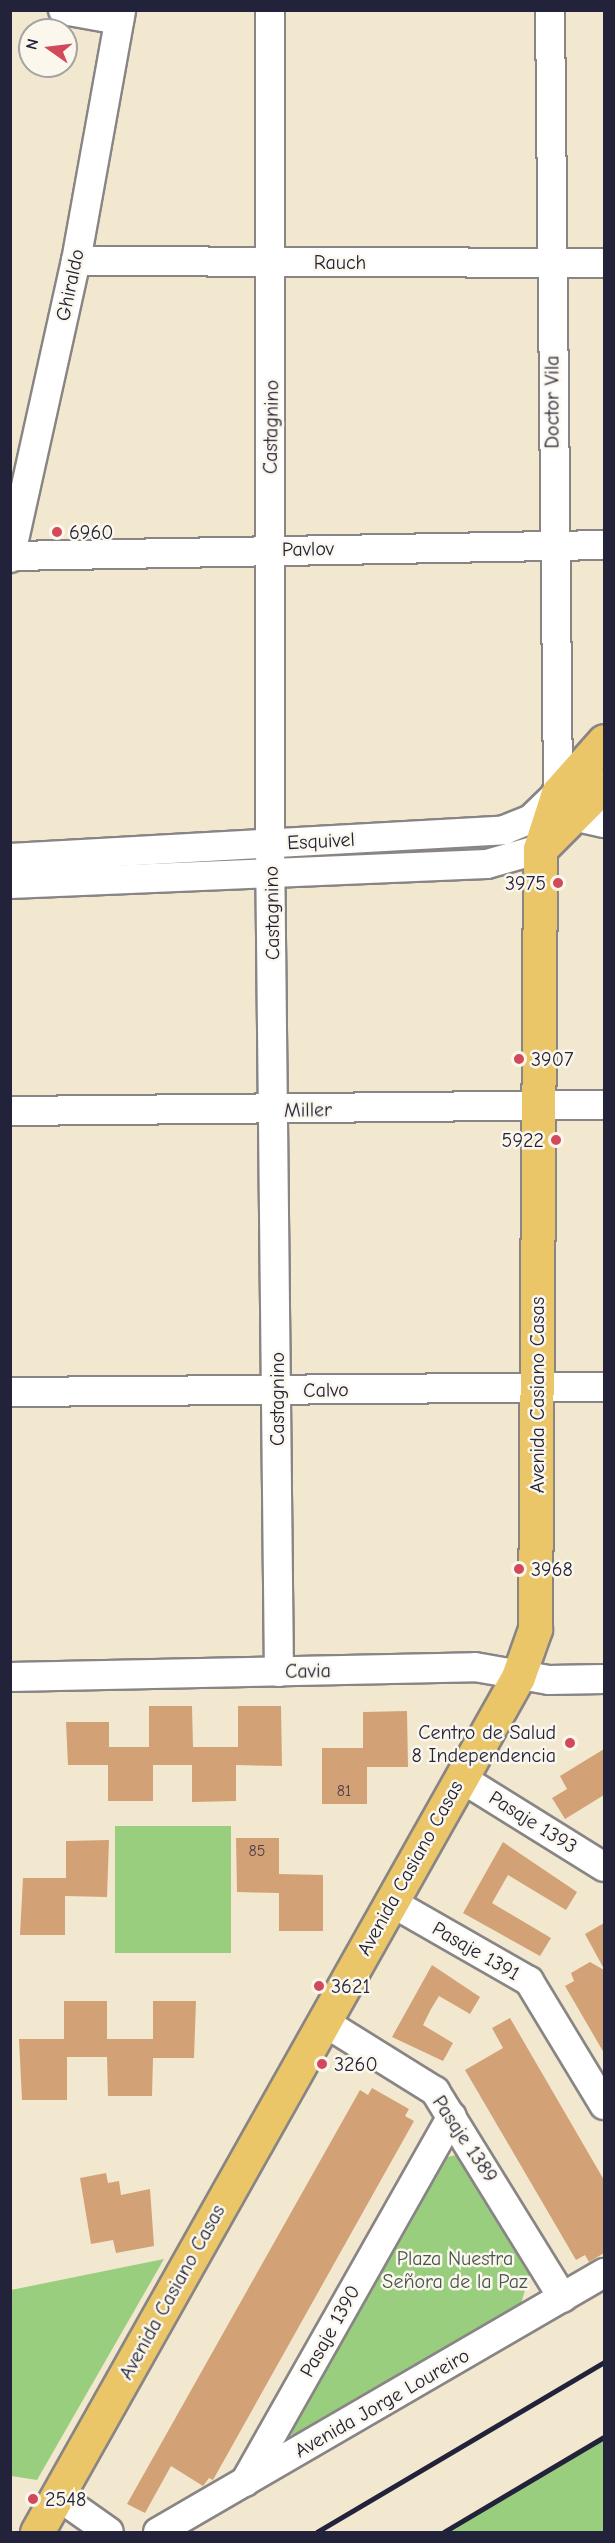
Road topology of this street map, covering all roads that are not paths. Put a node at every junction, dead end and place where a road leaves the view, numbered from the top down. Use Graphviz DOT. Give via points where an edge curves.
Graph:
graph roads {
  1 [pos="63,10"];
  2 [pos="270,10"];
  3 [pos="550,10"];
  4 [pos="120,15"];
  5 [pos="76,261"];
  6 [pos="273,262"];
  7 [pos="551,263"];
  8 [pos="604,263"];
  9 [pos="20,455"];
  10 [pos="553,544"];
  11 [pos="604,545"];
  12 [pos="270,550"];
  13 [pos="11,557"];
  14 [pos="604,741"];
  15 [pos="604,785"];
  16 [pos="565,804"];
  17 [pos="604,823"];
  18 [pos="270,844"];
  19 [pos="540,849"];
  20 [pos="10,858"];
  21 [pos="272,872"];
  22 [pos="10,884"];
  23 [pos="604,1105"];
  24 [pos="539,1106"];
  25 [pos="10,1111"];
  26 [pos="275,1111"];
  27 [pos="604,1387"];
  28 [pos="537,1388"];
  29 [pos="277,1390"];
  30 [pos="10,1392"];
  31 [pos="279,1672"];
  32 [pos="10,1677"];
  33 [pos="518,1677"];
  34 [pos="604,1679"];
  35 [pos="461,1778"];
  36 [pos="604,1867"];
  37 [pos="391,1902"];
  38 [pos="324,2022"];
  39 [pos="604,2105"];
  40 [pos="453,2116"];
  41 [pos="604,2273"];
  42 [pos="563,2298"];
  43 [pos="244,2483"];
  44 [pos="58,2496"];
  45 [pos="37,2532"];
  46 [pos="109,2532"];
  47 [pos="158,2532"];
  1 -- 4 [label="street"];
  2 -- 6 [label="street, Castagnino"];
  3 -- 7 [label="street, Doctor Vila"];
  4 -- 5 [label="street, Ghiraldo"];
  5 -- 6 [label="street, Rauch"];
  5 -- 9 [label="street, Ghiraldo"];
  6 -- 7 [label="street, Rauch"];
  6 -- 12 [label="street, Castagnino"];
  7 -- 8 [label="street, Rauch"];
  7 -- 10 [label="street, Doctor Vila"];
  9 -- 13 [label="street, Ghiraldo"];
  10 -- 11 [label="street, Pavlov"];
  10 -- 12 [label="street, Pavlov"];
  10 -- 16 [label="street, Doctor Vila"];
  12 -- 13 [label="street, Pavlov"];
  12 -- 18 [label="street, Castagnino"];
  14 -- 16 [label="main road"];
  15 -- 16 [label="main road"];
  16 -- 17 [label="street"];
  16 -- 18 [label="street, Esquivel" via="504,831"];
  16 -- 19 [label="main road"];
  18 -- 20 [label="street, Esquivel"];
  18 -- 21 [label="street, Castagnino"];
  19 -- 21 [label="street, Esquivel" via="487,864"];
  19 -- 24 [label="main road, Avenida Casiano Casas"];
  21 -- 22 [label="street, Esquivel"];
  21 -- 26 [label="street, Castagnino"];
  23 -- 24 [label="street, Miller"];
  24 -- 26 [label="street, Miller"];
  24 -- 28 [label="main road, Avenida Casiano Casas"];
  25 -- 26 [label="street, Miller"];
  26 -- 29 [label="street, Castagnino"];
  27 -- 28 [label="street, Calvo"];
  28 -- 29 [label="street, Calvo"];
  28 -- 33 [label="main road, Avenida Casiano Casas" via="536,1629"];
  29 -- 30 [label="street, Calvo"];
  29 -- 31 [label="street, Castagnino"];
  31 -- 32 [label="street, Cavia"];
  31 -- 33 [label="street, Cavia" via="475,1667"];
  33 -- 34 [label="street, Cavia"];
  33 -- 35 [label="main road, Avenida Casiano Casas"];
  35 -- 36 [label="street, Pasaje 1393"];
  35 -- 37 [label="main road, Avenida Casiano Casas"];
  37 -- 38 [label="main road, Avenida Casiano Casas"];
  37 -- 39 [label="street, Pasaje 1391" via="529,1981"];
  38 -- 40 [label="street, Pasaje 1389" via="435,2091"];
  38 -- 44 [label="main road, Avenida Casiano Casas"];
  40 -- 42 [label="street, Pasaje 1389"];
  40 -- 43 [label="street, Pasaje 1390"];
  41 -- 42 [label="street, Avenida Jorge Loureiro"];
  42 -- 43 [label="street, Avenida Jorge Loureiro"];
  43 -- 47 [label="street, Avenida Jorge Loureiro"];
  44 -- 45 [label="main road, Avenida Casiano Casas"];
  44 -- 46 [label="street"];
}
